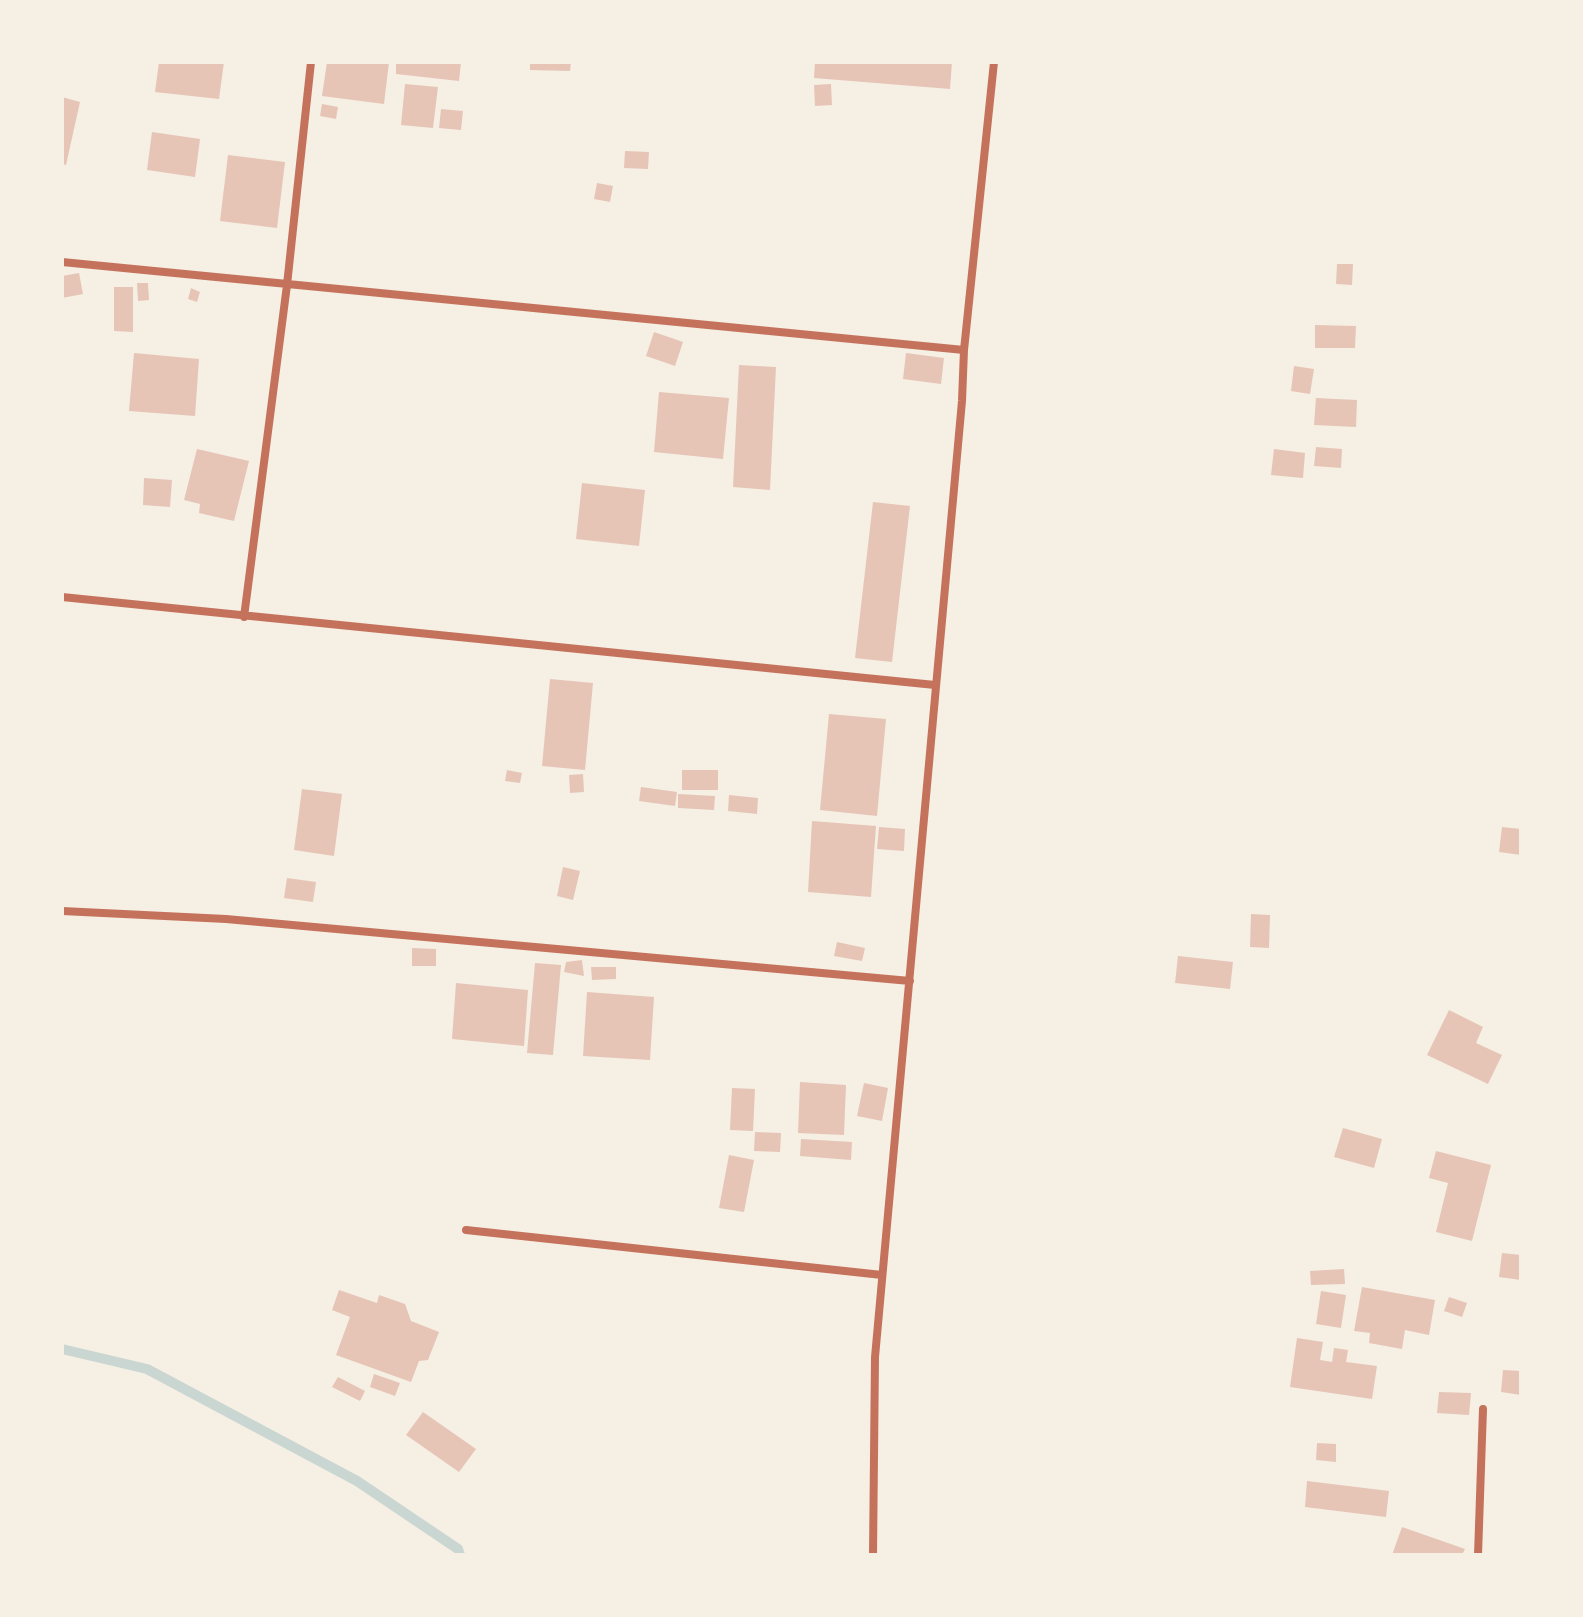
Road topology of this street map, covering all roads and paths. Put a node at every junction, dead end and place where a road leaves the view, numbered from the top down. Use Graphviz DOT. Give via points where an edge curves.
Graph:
graph roads {
  1 [pos="311,62"];
  2 [pos="994,62"];
  3 [pos="62,262"];
  4 [pos="287,285"];
  5 [pos="964,350"];
  6 [pos="62,597"];
  7 [pos="244,617"];
  8 [pos="935,685"];
  9 [pos="62,911"];
  10 [pos="910,981"];
  11 [pos="466,1230"];
  12 [pos="882,1275"];
  13 [pos="1483,1409"];
  14 [pos="873,1555"];
  15 [pos="1478,1555"];
  1 -- 4 [label="street"];
  2 -- 5 [label="street"];
  3 -- 4 [label="street"];
  4 -- 5 [label="street"];
  4 -- 7 [label="street"];
  5 -- 8 [label="street"];
  6 -- 7 [label="street"];
  7 -- 8 [label="street"];
  8 -- 10 [label="street"];
  9 -- 10 [label="street" via="226,919"];
  10 -- 12 [label="street"];
  11 -- 12 [label="street"];
  12 -- 14 [label="street" via="875,1357"];
  13 -- 15 [label="street"];
}
